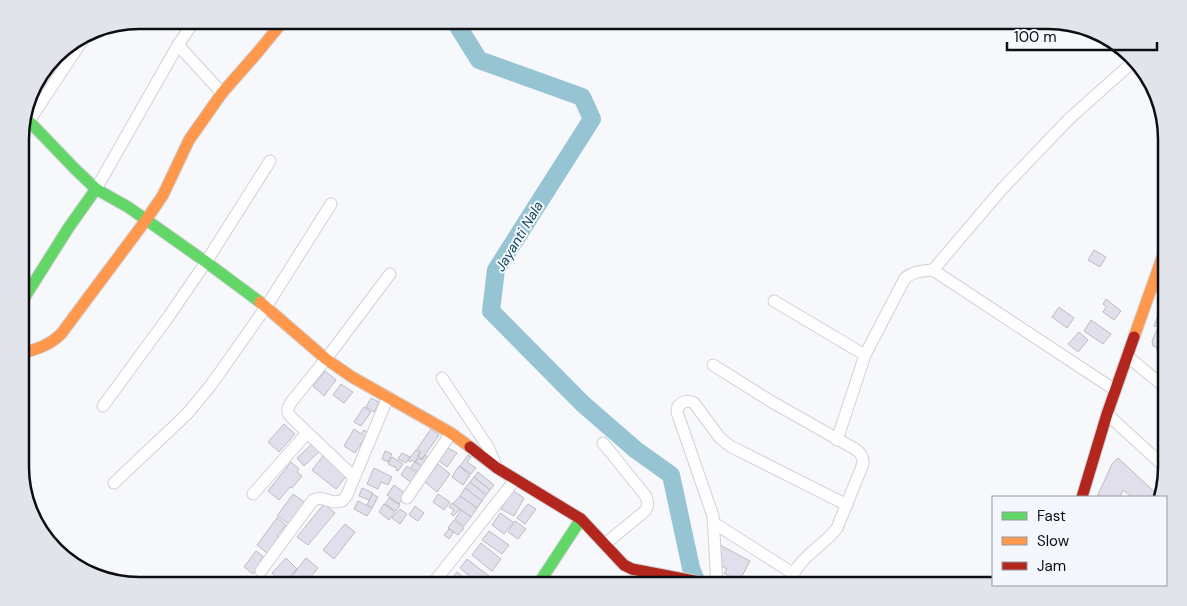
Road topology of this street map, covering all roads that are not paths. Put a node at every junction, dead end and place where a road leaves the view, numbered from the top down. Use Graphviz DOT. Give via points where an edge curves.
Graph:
graph roads {
  1 [pos="189,29"];
  2 [pos="277,29"];
  3 [pos="178,45"];
  4 [pos="77,48"];
  5 [pos="1130,65"];
  6 [pos="222,93"];
  7 [pos="32,111"];
  8 [pos="30,123"];
  9 [pos="270,161"];
  10 [pos="96,189"];
  11 [pos="331,204"];
  12 [pos="146,220"];
  13 [pos="206,262"];
  14 [pos="933,270"];
  15 [pos="1158,270"];
  16 [pos="390,274"];
  17 [pos="1155,278"];
  18 [pos="1158,280"];
  19 [pos="29,290"];
  20 [pos="774,301"];
  21 [pos="266,307"];
  22 [pos="29,351"];
  23 [pos="865,355"];
  24 [pos="1127,356"];
  25 [pos="326,359"];
  26 [pos="713,365"];
  27 [pos="442,378"];
  28 [pos="1158,382"];
  29 [pos="1115,390"];
  30 [pos="388,397"];
  31 [pos="103,406"];
  32 [pos="1107,414"];
  33 [pos="307,432"];
  34 [pos="451,433"];
  35 [pos="837,440"];
  36 [pos="603,443"];
  37 [pos="1158,461"];
  38 [pos="497,468"];
  39 [pos="354,477"];
  40 [pos="516,480"];
  41 [pos="114,483"];
  42 [pos="253,494"];
  43 [pos="1082,496"];
  44 [pos="407,498"];
  45 [pos="847,505"];
  46 [pos="581,519"];
  47 [pos="714,523"];
  48 [pos="606,544"];
  49 [pos="261,571"];
  50 [pos="794,574"];
  51 [pos="438,577"];
  52 [pos="543,577"];
  53 [pos="675,577"];
  54 [pos="717,577"];
  55 [pos="793,577"];
  1 -- 3 [label="street"];
  2 -- 6 [label="main road"];
  3 -- 6 [label="street"];
  3 -- 10 [label="street"];
  4 -- 7 [label="street"];
  5 -- 14 [label="street" via="1069,119 1002,189"];
  6 -- 12 [label="main road" via="189,140 163,195"];
  8 -- 10 [label="main road"];
  9 -- 13 [label="street"];
  10 -- 12 [label="main road"];
  10 -- 19 [label="main road"];
  11 -- 21 [label="street"];
  12 -- 13 [label="main road"];
  12 -- 22 [label="main road" via="55,341"];
  13 -- 21 [label="main road"];
  13 -- 31 [label="street"];
  14 -- 23 [label="street" via="911,273 905,278"];
  14 -- 29 [label="street"];
  15 -- 17 [label="main road"];
  16 -- 25 [label="street"];
  17 -- 18 [label="street"];
  17 -- 24 [label="main road"];
  20 -- 23 [label="street"];
  21 -- 25 [label="main road"];
  21 -- 41 [label="street" via="187,414"];
  23 -- 35 [label="street"];
  24 -- 28 [label="street"];
  24 -- 29 [label="main road"];
  25 -- 30 [label="main road"];
  25 -- 33 [label="street" via="288,408 292,419"];
  26 -- 35 [label="street"];
  27 -- 38 [label="street" via="488,447"];
  29 -- 32 [label="main road"];
  30 -- 34 [label="main road"];
  30 -- 39 [label="street"];
  32 -- 37 [label="street"];
  32 -- 43 [label="main road"];
  33 -- 39 [label="street"];
  33 -- 42 [label="street"];
  34 -- 38 [label="main road"];
  34 -- 44 [label="street"];
  35 -- 45 [label="street" via="855,448 863,458"];
  36 -- 48 [label="street" via="648,500 645,511"];
  38 -- 40 [label="main road"];
  39 -- 49 [label="street" via="342,501 314,500"];
  40 -- 46 [label="main road"];
  40 -- 51 [label="street"];
  45 -- 47 [label="street" via="730,446 720,438 694,403 684,401 677,412"];
  45 -- 50 [label="street" via="832,535 802,562"];
  46 -- 48 [label="main road"];
  46 -- 52 [label="main road"];
  47 -- 50 [label="street"];
  47 -- 54 [label="street"];
  48 -- 53 [label="main road" via="624,565 632,569"];
  50 -- 55 [label="street"];
}
